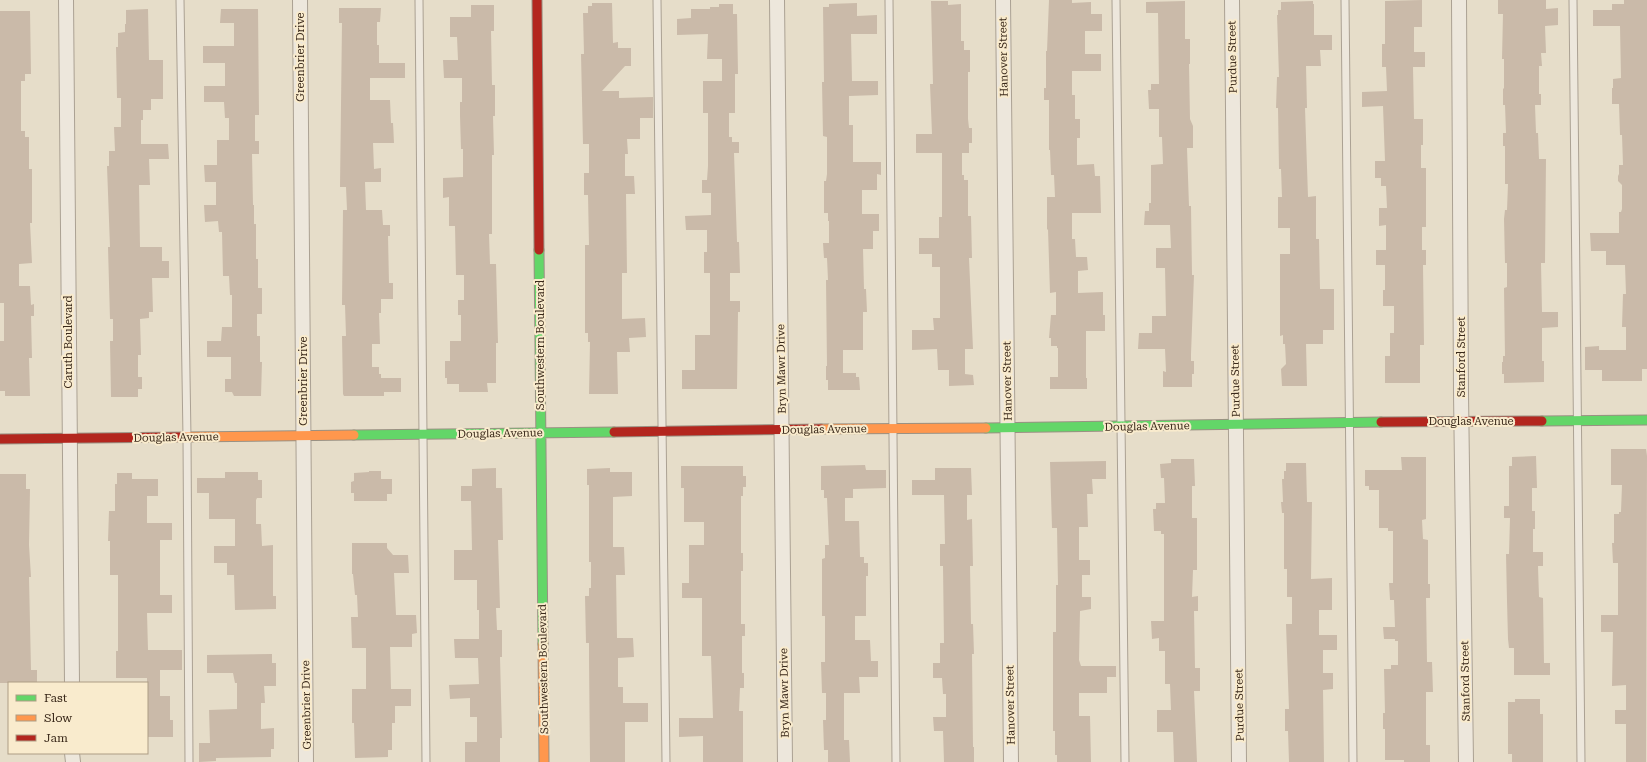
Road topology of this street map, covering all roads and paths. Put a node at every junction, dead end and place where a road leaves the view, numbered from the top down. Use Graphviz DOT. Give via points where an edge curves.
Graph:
graph roads {
  1 [pos="66,0"];
  2 [pos="180,0"];
  3 [pos="300,0"];
  4 [pos="419,0"];
  5 [pos="537,0"];
  6 [pos="657,0"];
  7 [pos="777,0"];
  8 [pos="889,0"];
  9 [pos="1003,0"];
  10 [pos="1116,0"];
  11 [pos="1232,0"];
  12 [pos="1345,0"];
  13 [pos="1459,0"];
  14 [pos="1573,0"];
  15 [pos="1577,420"];
  16 [pos="1647,420"];
  17 [pos="1461,421"];
  18 [pos="1349,422"];
  19 [pos="1236,424"];
  20 [pos="1121,426"];
  21 [pos="1008,428"];
  22 [pos="893,429"];
  23 [pos="782,430"];
  24 [pos="663,431"];
  25 [pos="540,432"];
  26 [pos="422,434"];
  27 [pos="303,436"];
  28 [pos="187,437"];
  29 [pos="0,439"];
  30 [pos="69,439"];
  31 [pos="72,682"];
  32 [pos="189,762"];
  33 [pos="306,762"];
  34 [pos="426,762"];
  35 [pos="544,762"];
  36 [pos="666,762"];
  37 [pos="785,762"];
  38 [pos="896,762"];
  39 [pos="1011,762"];
  40 [pos="1125,762"];
  41 [pos="1239,762"];
  42 [pos="1353,762"];
  43 [pos="1466,762"];
  44 [pos="1580,762"];
  1 -- 30 [label="street, Caruth Boulevard"];
  2 -- 28 [label="lane"];
  3 -- 27 [label="street, Greenbrier Drive"];
  4 -- 26 [label="lane"];
  5 -- 25 [label="street, Southwestern Boulevard"];
  6 -- 24 [label="lane"];
  7 -- 23 [label="street, Bryn Mawr Drive"];
  8 -- 22 [label="lane"];
  9 -- 21 [label="street, Hanover Street"];
  10 -- 20 [label="lane"];
  11 -- 19 [label="street, Purdue Street"];
  12 -- 18 [label="lane"];
  13 -- 17 [label="street, Stanford Street"];
  14 -- 15 [label="lane"];
  15 -- 16 [label="street, Douglas Avenue"];
  15 -- 17 [label="street, Douglas Avenue"];
  15 -- 44 [label="lane"];
  17 -- 18 [label="street, Douglas Avenue"];
  17 -- 43 [label="street, Stanford Street"];
  18 -- 19 [label="street, Douglas Avenue"];
  18 -- 42 [label="lane"];
  19 -- 20 [label="street, Douglas Avenue"];
  19 -- 41 [label="street, Purdue Street"];
  20 -- 21 [label="street, Douglas Avenue"];
  20 -- 40 [label="lane"];
  21 -- 22 [label="street, Douglas Avenue"];
  21 -- 39 [label="street, Hanover Street"];
  22 -- 23 [label="street, Douglas Avenue"];
  22 -- 38 [label="lane"];
  23 -- 24 [label="street, Douglas Avenue"];
  23 -- 37 [label="street, Bryn Mawr Drive"];
  24 -- 25 [label="street, Douglas Avenue"];
  24 -- 36 [label="lane"];
  25 -- 26 [label="street, Douglas Avenue"];
  25 -- 35 [label="street, Southwestern Boulevard"];
  26 -- 27 [label="street, Douglas Avenue"];
  26 -- 34 [label="lane"];
  27 -- 28 [label="street, Douglas Avenue"];
  27 -- 33 [label="street, Greenbrier Drive"];
  28 -- 30 [label="street, Douglas Avenue"];
  28 -- 32 [label="lane"];
  29 -- 30 [label="street, Douglas Avenue"];
  30 -- 31 [label="street, Caruth Boulevard"];
}
